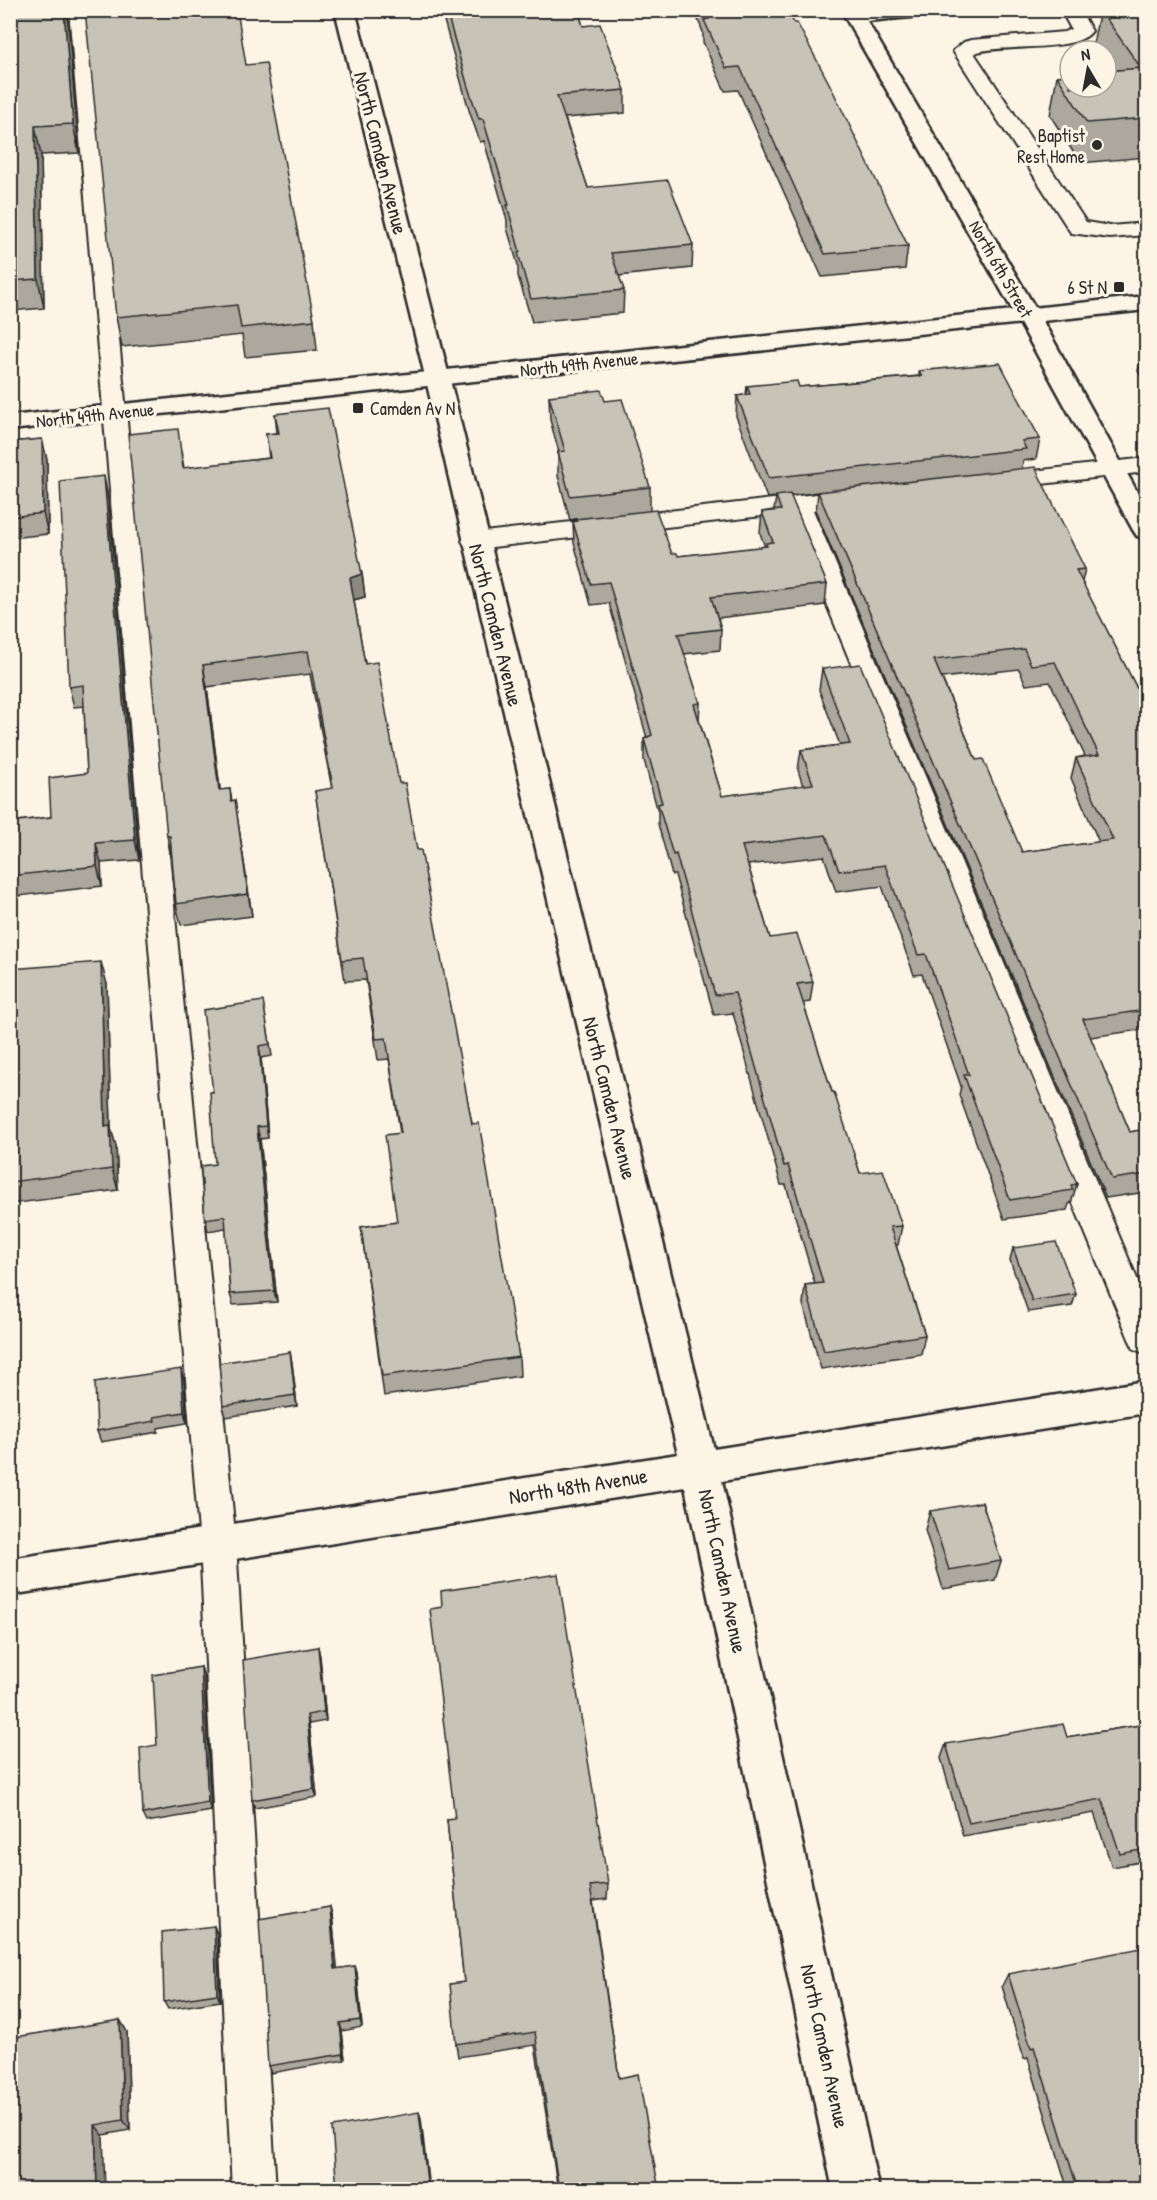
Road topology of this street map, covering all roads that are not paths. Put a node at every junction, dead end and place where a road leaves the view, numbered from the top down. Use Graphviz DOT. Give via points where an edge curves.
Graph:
graph roads {
  1 [pos="78,10"];
  2 [pos="345,10"];
  3 [pos="923,10"];
  4 [pos="1070,10"];
  5 [pos="853,13"];
  6 [pos="1146,229"];
  7 [pos="1146,303"];
  8 [pos="1028,316"];
  9 [pos="438,380"];
  10 [pos="116,413"];
  11 [pos="10,423"];
  12 [pos="1146,465"];
  13 [pos="1112,469"];
  14 [pos="973,484"];
  15 [pos="845,499"];
  16 [pos="798,504"];
  17 [pos="1146,530"];
  18 [pos="475,541"];
  19 [pos="1146,1339"];
  20 [pos="1146,1397"];
  21 [pos="700,1467"];
  22 [pos="218,1544"];
  23 [pos="10,1577"];
  24 [pos="254,2190"];
  25 [pos="856,2190"];
  1 -- 10 [label="lane"];
  2 -- 9 [label="street, North Camden Avenue"];
  3 -- 5 [label="street"];
  4 -- 6 [label="lane" via="1082,32 1068,37 971,46 963,51 1079,228 1110,232"];
  5 -- 8 [label="street, North 6th Street"];
  7 -- 8 [label="street, North 49th Avenue"];
  8 -- 9 [label="street, North 49th Avenue"];
  8 -- 13 [label="street, North 6th Street"];
  9 -- 10 [label="street, North 49th Avenue"];
  9 -- 18 [label="street, North Camden Avenue"];
  10 -- 11 [label="street, North 49th Avenue"];
  10 -- 22 [label="lane"];
  12 -- 13 [label="lane"];
  13 -- 14 [label="lane"];
  13 -- 17 [label="street, North 6th Street"];
  15 -- 16 [label="lane"];
  16 -- 18 [label="lane"];
  16 -- 19 [label="lane"];
  18 -- 21 [label="street, North Camden Avenue"];
  20 -- 21 [label="street, North 48th Avenue"];
  21 -- 22 [label="street, North 48th Avenue"];
  21 -- 25 [label="street, North Camden Avenue"];
  22 -- 23 [label="street, North 48th Avenue"];
  22 -- 24 [label="lane"];
}
